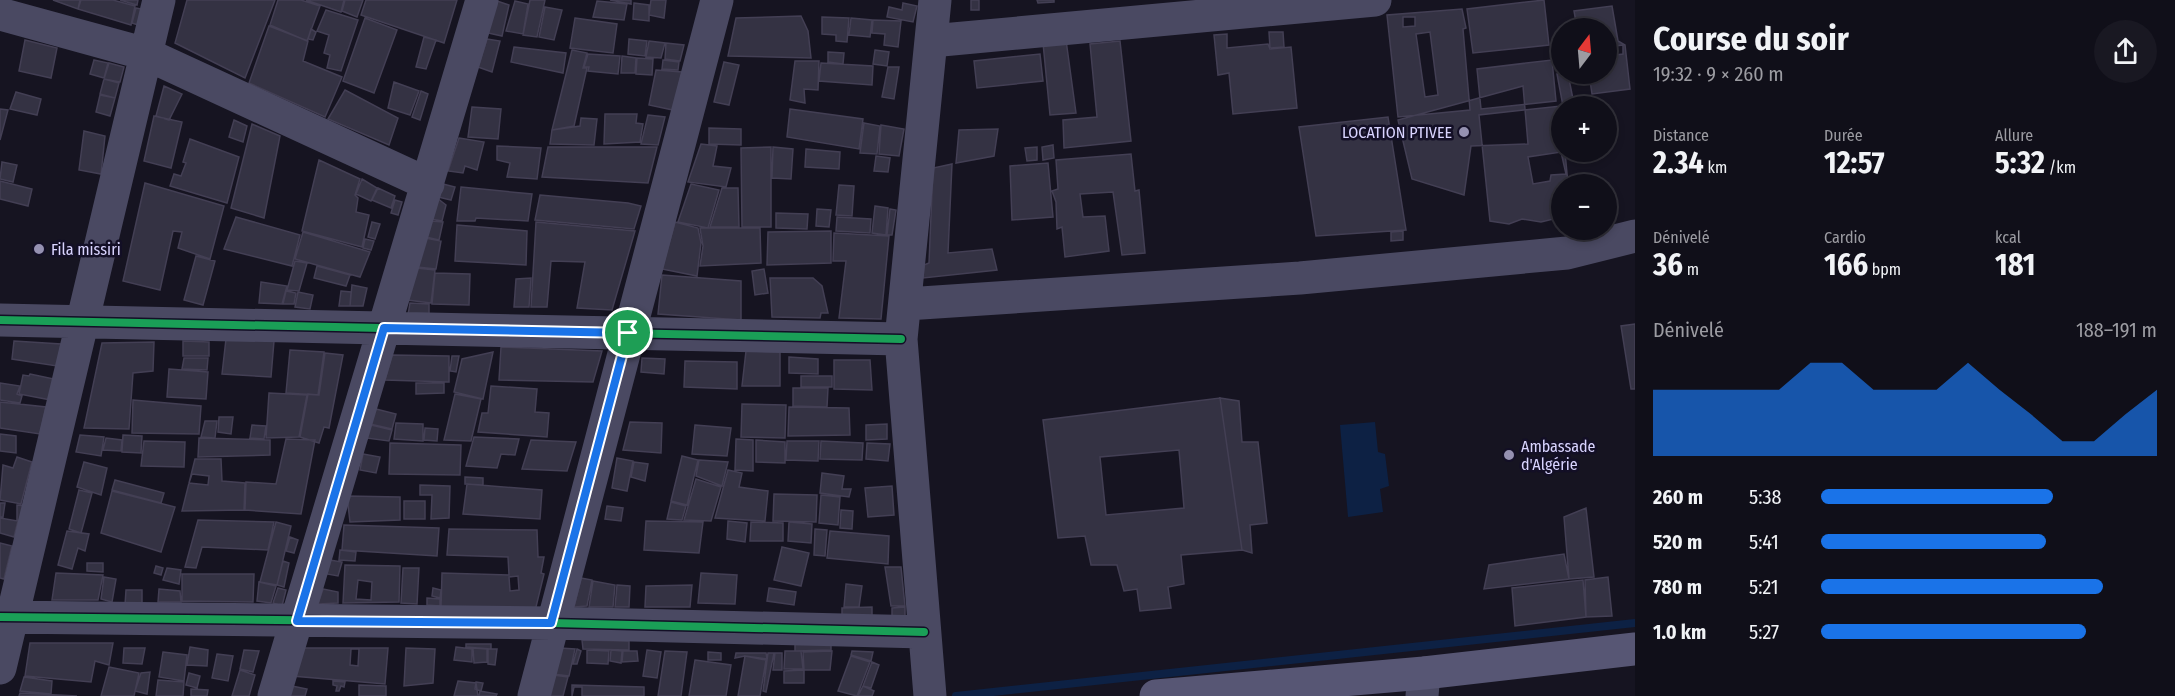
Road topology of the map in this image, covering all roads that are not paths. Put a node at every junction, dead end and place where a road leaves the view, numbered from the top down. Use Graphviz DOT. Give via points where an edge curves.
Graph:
graph roads {
  1 [pos="159,0"];
  2 [pos="482,0"];
  3 [pos="717,0"];
  4 [pos="935,0"];
  5 [pos="1375,0"];
  6 [pos="0,14"];
  7 [pos="931,41"];
  8 [pos="146,54"];
  9 [pos="428,184"];
  10 [pos="1635,236"];
  11 [pos="906,304"];
  12 [pos="0,320"];
  13 [pos="82,322"];
  14 [pos="384,328"];
  15 [pos="628,333"];
  16 [pos="901,339"];
  17 [pos="6,617"];
  18 [pos="297,621"];
  19 [pos="551,623"];
  20 [pos="924,632"];
  21 [pos="1635,649"];
  22 [pos="0,668"];
  23 [pos="1423,684"];
  24 [pos="274,696"];
  25 [pos="534,696"];
  26 [pos="930,696"];
  27 [pos="1156,696"];
  1 -- 8 [label="street"];
  2 -- 9 [label="street"];
  3 -- 15 [label="street"];
  4 -- 7 [label="street"];
  5 -- 7 [label="street"];
  6 -- 8 [label="street"];
  7 -- 11 [label="street"];
  8 -- 9 [label="street"];
  8 -- 13 [label="street"];
  9 -- 14 [label="street"];
  10 -- 11 [label="street" via="1567,253 1300,278"];
  11 -- 16 [label="street"];
  12 -- 13 [label="street"];
  13 -- 14 [label="street"];
  13 -- 17 [label="street"];
  14 -- 15 [label="street"];
  14 -- 18 [label="street"];
  15 -- 16 [label="street"];
  15 -- 19 [label="street"];
  16 -- 20 [label="street"];
  17 -- 18 [label="street"];
  17 -- 22 [label="street"];
  18 -- 19 [label="street"];
  18 -- 24 [label="street"];
  19 -- 20 [label="street"];
  19 -- 25 [label="street"];
  20 -- 26 [label="street"];
  21 -- 23 [label="street"];
  23 -- 27 [label="street"];
}
